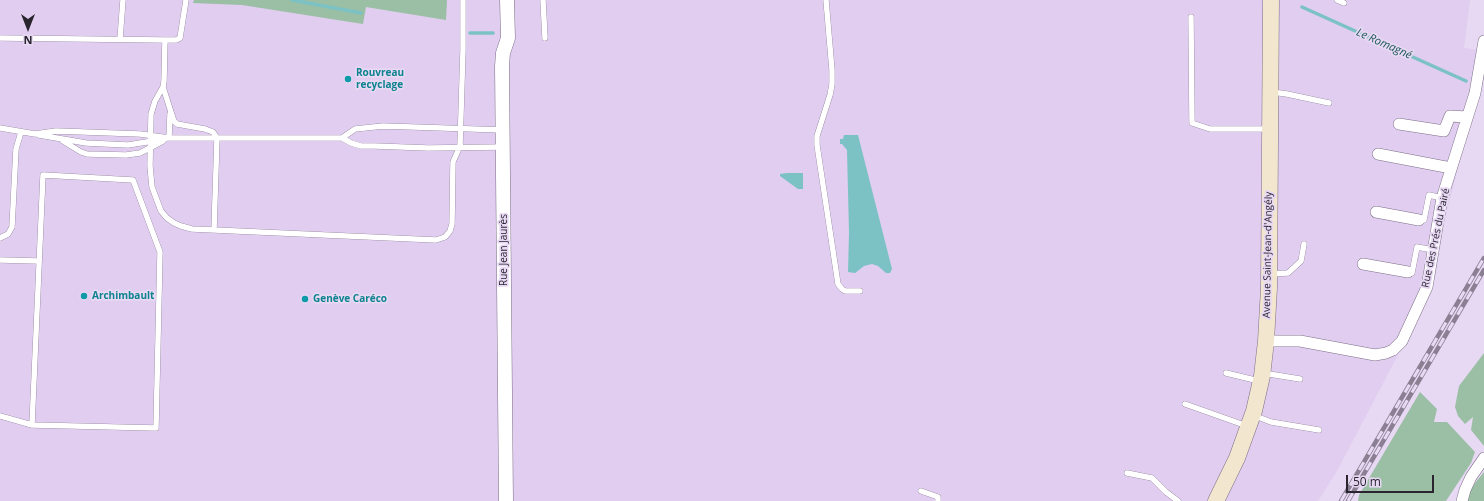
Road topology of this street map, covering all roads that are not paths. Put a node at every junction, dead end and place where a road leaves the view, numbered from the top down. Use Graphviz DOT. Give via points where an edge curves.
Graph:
graph roads {
  1 [pos="123,0"];
  2 [pos="186,0"];
  3 [pos="463,0"];
  4 [pos="508,0"];
  5 [pos="543,0"];
  6 [pos="826,0"];
  7 [pos="1270,0"];
  8 [pos="1337,0"];
  9 [pos="1344,3"];
  10 [pos="1191,17"];
  11 [pos="0,38"];
  12 [pos="545,38"];
  13 [pos="120,39"];
  14 [pos="165,40"];
  15 [pos="1484,41"];
  16 [pos="163,87"];
  17 [pos="1269,92"];
  18 [pos="1329,103"];
  19 [pos="171,112"];
  20 [pos="1467,117"];
  21 [pos="1399,124"];
  22 [pos="0,128"];
  23 [pos="460,129"];
  24 [pos="1269,129"];
  25 [pos="503,130"];
  26 [pos="21,132"];
  27 [pos="36,134"];
  28 [pos="151,135"];
  29 [pos="169,138"];
  30 [pos="217,138"];
  31 [pos="342,138"];
  32 [pos="60,139"];
  33 [pos="150,145"];
  34 [pos="460,146"];
  35 [pos="503,147"];
  36 [pos="1378,154"];
  37 [pos="1451,168"];
  38 [pos="1442,198"];
  39 [pos="1376,212"];
  40 [pos="1419,220"];
  41 [pos="214,230"];
  42 [pos="0,238"];
  43 [pos="1304,244"];
  44 [pos="1433,250"];
  45 [pos="0,260"];
  46 [pos="38,261"];
  47 [pos="1363,264"];
  48 [pos="1408,272"];
  49 [pos="1269,274"];
  50 [pos="860,290"];
  51 [pos="1266,341"];
  52 [pos="1226,373"];
  53 [pos="1261,377"];
  54 [pos="1300,380"];
  55 [pos="1185,404"];
  56 [pos="0,416"];
  57 [pos="1251,421"];
  58 [pos="32,425"];
  59 [pos="1319,430"];
  60 [pos="1484,458"];
  61 [pos="1127,473"];
  62 [pos="921,491"];
  63 [pos="506,501"];
  64 [pos="938,501"];
  65 [pos="1178,501"];
  66 [pos="1216,501"];
  67 [pos="1462,501"];
  1 -- 13 [label="lane"];
  2 -- 14 [label="lane" via="180,38"];
  3 -- 23 [label="lane"];
  4 -- 25 [label="street, Rue Jean Jaurès" via="508,38 502,66"];
  5 -- 12 [label="lane"];
  6 -- 50 [label="lane" via="832,84 817,136 817,146 838,284 845,290"];
  7 -- 17 [label="main road, Avenue Saint-Jean-d'Angély"];
  8 -- 9 [label="lane"];
  10 -- 24 [label="lane" via="1192,123 1210,129"];
  11 -- 13 [label="lane"];
  13 -- 14 [label="lane"];
  14 -- 16 [label="lane"];
  15 -- 20 [label="street, Rue des Prés du Pairé" via="1478,80"];
  16 -- 19 [label="lane"];
  16 -- 28 [label="lane" via="152,108"];
  17 -- 18 [label="lane"];
  17 -- 24 [label="main road, Avenue Saint-Jean-d'Angély"];
  19 -- 29 [label="lane"];
  19 -- 30 [label="lane" via="177,124 205,129 213,132"];
  20 -- 21 [label="street" via="1450,116 1444,131"];
  20 -- 37 [label="street, Rue des Prés du Pairé"];
  22 -- 26 [label="lane"];
  23 -- 25 [label="lane"];
  23 -- 31 [label="lane" via="368,127 355,129"];
  23 -- 34 [label="lane"];
  24 -- 49 [label="main road, Avenue Saint-Jean-d'Angély"];
  25 -- 35 [label="street, Rue Jean Jaurès"];
  26 -- 27 [label="lane"];
  26 -- 42 [label="lane" via="16,149 12,227 8,234"];
  27 -- 28 [label="lane" via="56,130"];
  27 -- 32 [label="lane"];
  28 -- 29 [label="lane"];
  28 -- 33 [label="lane"];
  29 -- 30 [label="lane"];
  29 -- 33 [label="lane"];
  30 -- 31 [label="lane"];
  30 -- 41 [label="lane"];
  31 -- 34 [label="lane" via="361,146"];
  32 -- 33 [label="lane" via="86,143"];
  32 -- 33 [label="lane" via="87,154 134,155"];
  33 -- 41 [label="lane" via="152,187 161,210 174,223 181,226"];
  34 -- 35 [label="lane"];
  34 -- 41 [label="lane" via="453,162 452,224 445,237 436,240"];
  35 -- 63 [label="street, Rue Jean Jaurès"];
  36 -- 37 [label="street"];
  37 -- 38 [label="street, Rue des Prés du Pairé"];
  38 -- 40 [label="lane" via="1429,195 1424,220"];
  38 -- 44 [label="street, Rue des Prés du Pairé"];
  39 -- 40 [label="street"];
  43 -- 49 [label="lane" via="1301,261 1288,273"];
  44 -- 48 [label="lane" via="1417,247 1412,273"];
  44 -- 51 [label="street, Rue des Prés du Pairé" via="1427,287 1402,341 1393,350 1375,355 1300,341"];
  45 -- 46 [label="lane"];
  46 -- 58 [label="lane"];
  46 -- 58 [label="lane" via="42,175 133,180 160,252 156,428"];
  47 -- 48 [label="street"];
  49 -- 51 [label="main road, Avenue Saint-Jean-d'Angély"];
  51 -- 53 [label="main road, Avenue Saint-Jean-d'Angély"];
  52 -- 53 [label="lane"];
  53 -- 54 [label="lane"];
  53 -- 57 [label="main road, Avenue Saint-Jean-d'Angély"];
  55 -- 57 [label="lane"];
  56 -- 58 [label="lane"];
  57 -- 59 [label="lane"];
  57 -- 66 [label="main road, Avenue Saint-Jean-d'Angély" via="1237,458"];
  60 -- 67 [label="street" via="1471,477"];
  61 -- 65 [label="lane" via="1152,478"];
  62 -- 64 [label="lane" via="938,497"];
}
